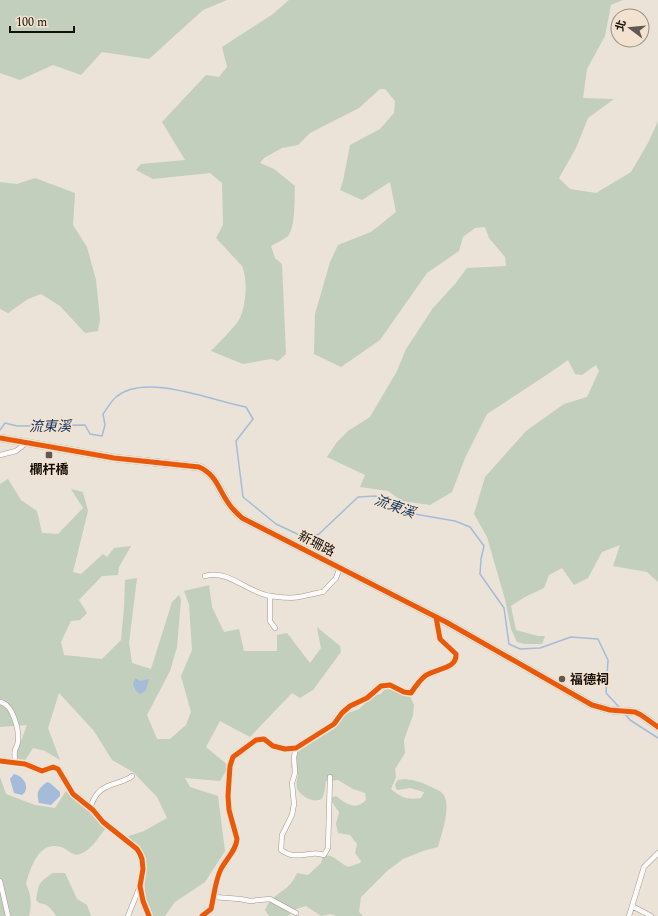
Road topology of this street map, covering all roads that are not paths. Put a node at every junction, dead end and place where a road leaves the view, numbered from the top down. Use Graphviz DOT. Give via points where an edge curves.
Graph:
graph roads {
  1 [pos="0,438"];
  2 [pos="26,443"];
  3 [pos="0,455"];
  4 [pos="340,567"];
  5 [pos="205,576"];
  6 [pos="270,596"];
  7 [pos="436,617"];
  8 [pos="275,628"];
  9 [pos="0,702"];
  10 [pos="658,728"];
  11 [pos="296,748"];
  12 [pos="0,761"];
  13 [pos="15,762"];
  14 [pos="132,776"];
  15 [pos="330,777"];
  16 [pos="90,808"];
  17 [pos="658,853"];
  18 [pos="0,881"];
  19 [pos="140,886"];
  20 [pos="214,897"];
  21 [pos="632,906"];
  22 [pos="296,913"];
  23 [pos="8,916"];
  24 [pos="128,916"];
  25 [pos="149,916"];
  26 [pos="202,916"];
  27 [pos="629,916"];
  28 [pos="651,916"];
  1 -- 2 [label="street, 新珊路"];
  2 -- 3 [label="street" via="16,450"];
  2 -- 4 [label="street, 新珊路" via="114,458 199,467 212,476 234,511 242,518"];
  4 -- 6 [label="street" via="336,578 323,592 298,598"];
  4 -- 7 [label="street, 新珊路"];
  5 -- 6 [label="street" via="224,575 254,591"];
  6 -- 8 [label="street" via="270,622"];
  7 -- 10 [label="street, 新珊路" via="592,705 610,710 635,712"];
  7 -- 11 [label="street" via="440,639 456,654 453,664 425,676 411,693 390,684 381,686 350,706 330,727"];
  9 -- 13 [label="street" via="10,708 17,729"];
  11 -- 15 [label="street" via="292,783 294,804 292,815 282,835 281,850 285,853 294,856 326,853"];
  11 -- 20 [label="street" via="285,749 273,746 264,739 256,740 233,757 228,796 237,843 221,868"];
  12 -- 13 [label="street"];
  13 -- 16 [label="street" via="34,766 39,770 53,767 58,769 73,794"];
  14 -- 16 [label="street" via="98,793"];
  16 -- 19 [label="street" via="103,822 137,849 143,869"];
  17 -- 21 [label="street" via="644,867"];
  18 -- 23 [label="street"];
  19 -- 24 [label="street"];
  19 -- 25 [label="street"];
  20 -- 22 [label="street" via="250,901 270,899"];
  20 -- 26 [label="street" via="211,909"];
  21 -- 27 [label="street"];
  21 -- 28 [label="street"];
}
